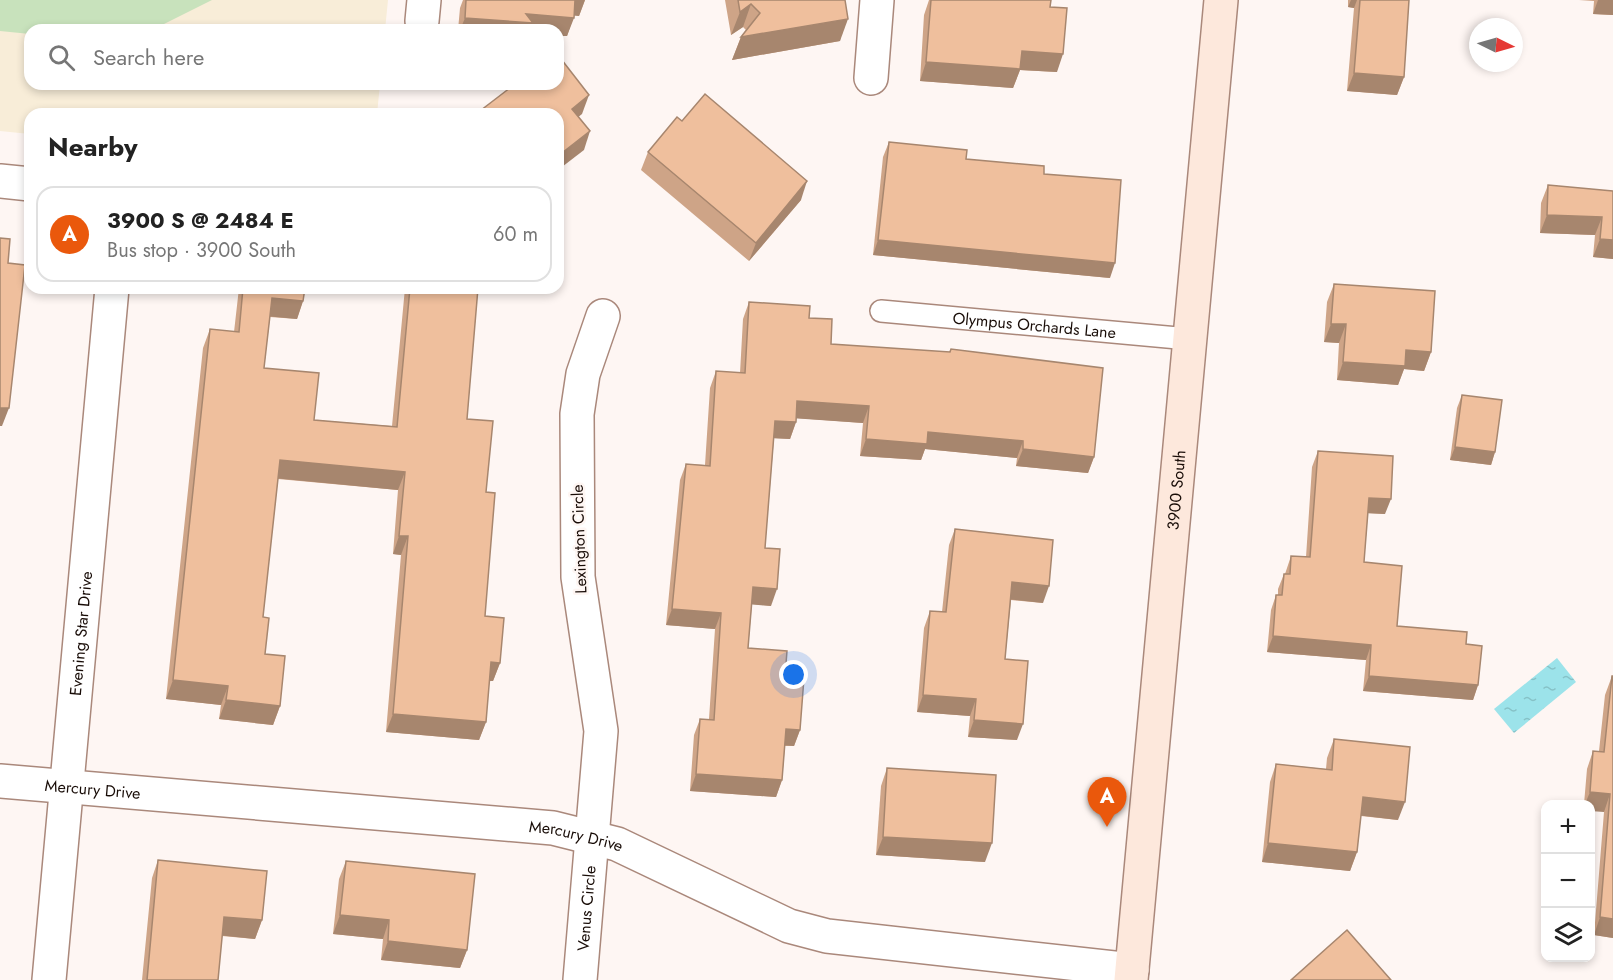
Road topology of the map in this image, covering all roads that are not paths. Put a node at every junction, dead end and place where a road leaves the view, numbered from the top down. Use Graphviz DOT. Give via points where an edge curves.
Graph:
graph roads {
  1 [pos="877,0"];
  2 [pos="1221,0"];
  3 [pos="871,78"];
  4 [pos="0,181"];
  5 [pos="24,183"];
  6 [pos="111,294"];
  7 [pos="881,311"];
  8 [pos="603,316"];
  9 [pos="1189,339"];
  10 [pos="0,781"];
  11 [pos="67,787"];
  12 [pos="593,836"];
  13 [pos="1132,975"];
  14 [pos="50,980"];
  15 [pos="580,980"];
  1 -- 3 [label="street"];
  2 -- 9 [label="main road, 3900 South"];
  4 -- 5 [label="street"];
  6 -- 11 [label="street, Evening Star Drive"];
  7 -- 9 [label="lane, Olympus Orchards Lane"];
  8 -- 12 [label="street, Lexington Circle" via="583,375 577,414 579,592 601,731"];
  9 -- 13 [label="main road, 3900 South"];
  10 -- 11 [label="street, Mercury Drive"];
  11 -- 12 [label="street, Mercury Drive" via="321,806 553,828"];
  11 -- 14 [label="street, Evening Star Drive"];
  12 -- 13 [label="street, Mercury Drive" via="789,926 827,936"];
  12 -- 15 [label="street, Venus Circle"];
}
